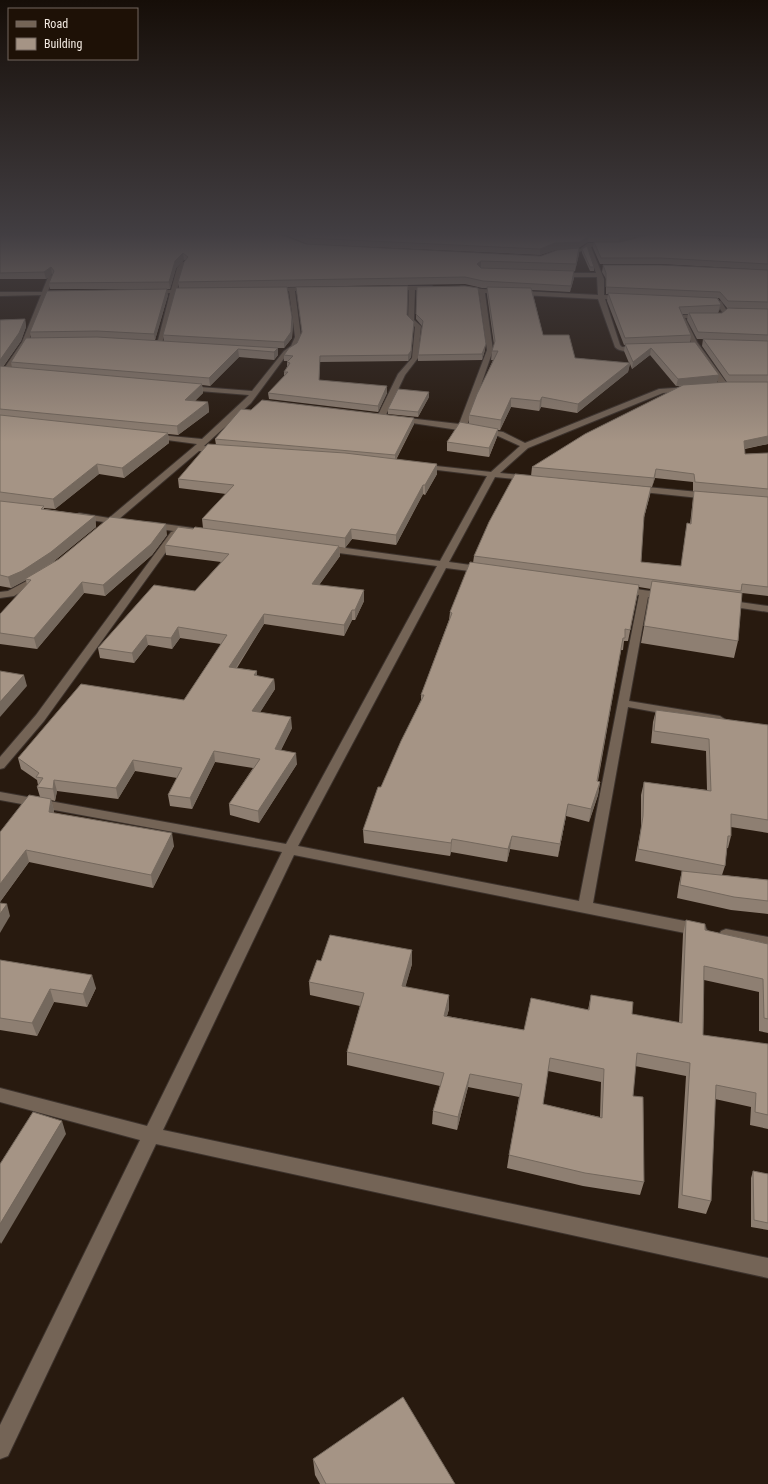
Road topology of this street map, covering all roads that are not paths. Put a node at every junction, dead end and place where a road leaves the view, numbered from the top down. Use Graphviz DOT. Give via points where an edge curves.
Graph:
graph roads {
  1 [pos="40,303"];
  2 [pos="170,303"];
  3 [pos="294,303"];
  4 [pos="412,303"];
  5 [pos="484,303"];
  6 [pos="604,303"];
  7 [pos="719,303"];
  8 [pos="25,342"];
  9 [pos="33,342"];
  10 [pos="151,343"];
  11 [pos="159,343"];
  12 [pos="167,344"];
  13 [pos="650,348"];
  14 [pos="6,373"];
  15 [pos="177,387"];
  16 [pos="255,393"];
  17 [pos="462,428"];
  18 [pos="145,436"];
  19 [pos="204,442"];
  20 [pos="525,446"];
  21 [pos="197,448"];
  22 [pos="228,450"];
  23 [pos="411,465"];
  24 [pos="491,476"];
  25 [pos="539,480"];
  26 [pos="626,488"];
  27 [pos="721,497"];
  28 [pos="72,515"];
  29 [pos="111,520"];
  30 [pos="178,529"];
  31 [pos="100,530"];
  32 [pos="202,532"];
  33 [pos="311,546"];
  34 [pos="444,564"];
  35 [pos="498,572"];
  36 [pos="42,575"];
  37 [pos="613,589"];
  38 [pos="644,593"];
  39 [pos="0,595"];
  40 [pos="675,597"];
  41 [pos="714,602"];
  42 [pos="768,609"];
  43 [pos="623,703"];
  44 [pos="730,721"];
  45 [pos="0,765"];
  46 [pos="0,796"];
  47 [pos="290,849"];
  48 [pos="586,907"];
  49 [pos="768,943"];
  50 [pos="0,1095"];
  51 [pos="150,1135"];
  52 [pos="768,1268"];
  53 [pos="0,1448"];
  1 -- 8 [label="street"];
  2 -- 11 [label="street"];
  3 -- 16 [label="street" via="298,337 294,347 282,351"];
  4 -- 17 [label="street" via="411,321 418,326 416,358 402,374 377,416"];
  5 -- 17 [label="street" via="490,350"];
  6 -- 13 [label="street" via="620,349"];
  7 -- 20 [label="street" via="723,313 681,316 695,344 732,386 662,391"];
  8 -- 9 [label="street"];
  8 -- 14 [label="street"];
  10 -- 11 [label="street"];
  11 -- 12 [label="street"];
  15 -- 16 [label="street"];
  16 -- 19 [label="street" via="252,402"];
  17 -- 20 [label="street" via="500,434"];
  18 -- 19 [label="street"];
  19 -- 21 [label="street"];
  20 -- 24 [label="street"];
  21 -- 22 [label="street"];
  21 -- 29 [label="street"];
  23 -- 24 [label="street"];
  24 -- 25 [label="street"];
  24 -- 34 [label="street"];
  26 -- 27 [label="street"];
  28 -- 29 [label="street"];
  29 -- 30 [label="street"];
  29 -- 31 [label="street"];
  30 -- 32 [label="street"];
  30 -- 45 [label="street" via="40,718"];
  33 -- 34 [label="street"];
  34 -- 35 [label="street"];
  34 -- 47 [label="street"];
  36 -- 39 [label="street" via="24,588"];
  37 -- 38 [label="street"];
  38 -- 40 [label="street"];
  38 -- 43 [label="street"];
  41 -- 42 [label="street"];
  43 -- 44 [label="street"];
  43 -- 48 [label="street"];
  46 -- 47 [label="street"];
  47 -- 48 [label="street"];
  47 -- 51 [label="street"];
  48 -- 49 [label="street"];
  50 -- 51 [label="street"];
  51 -- 52 [label="street"];
  51 -- 53 [label="street"];
}
